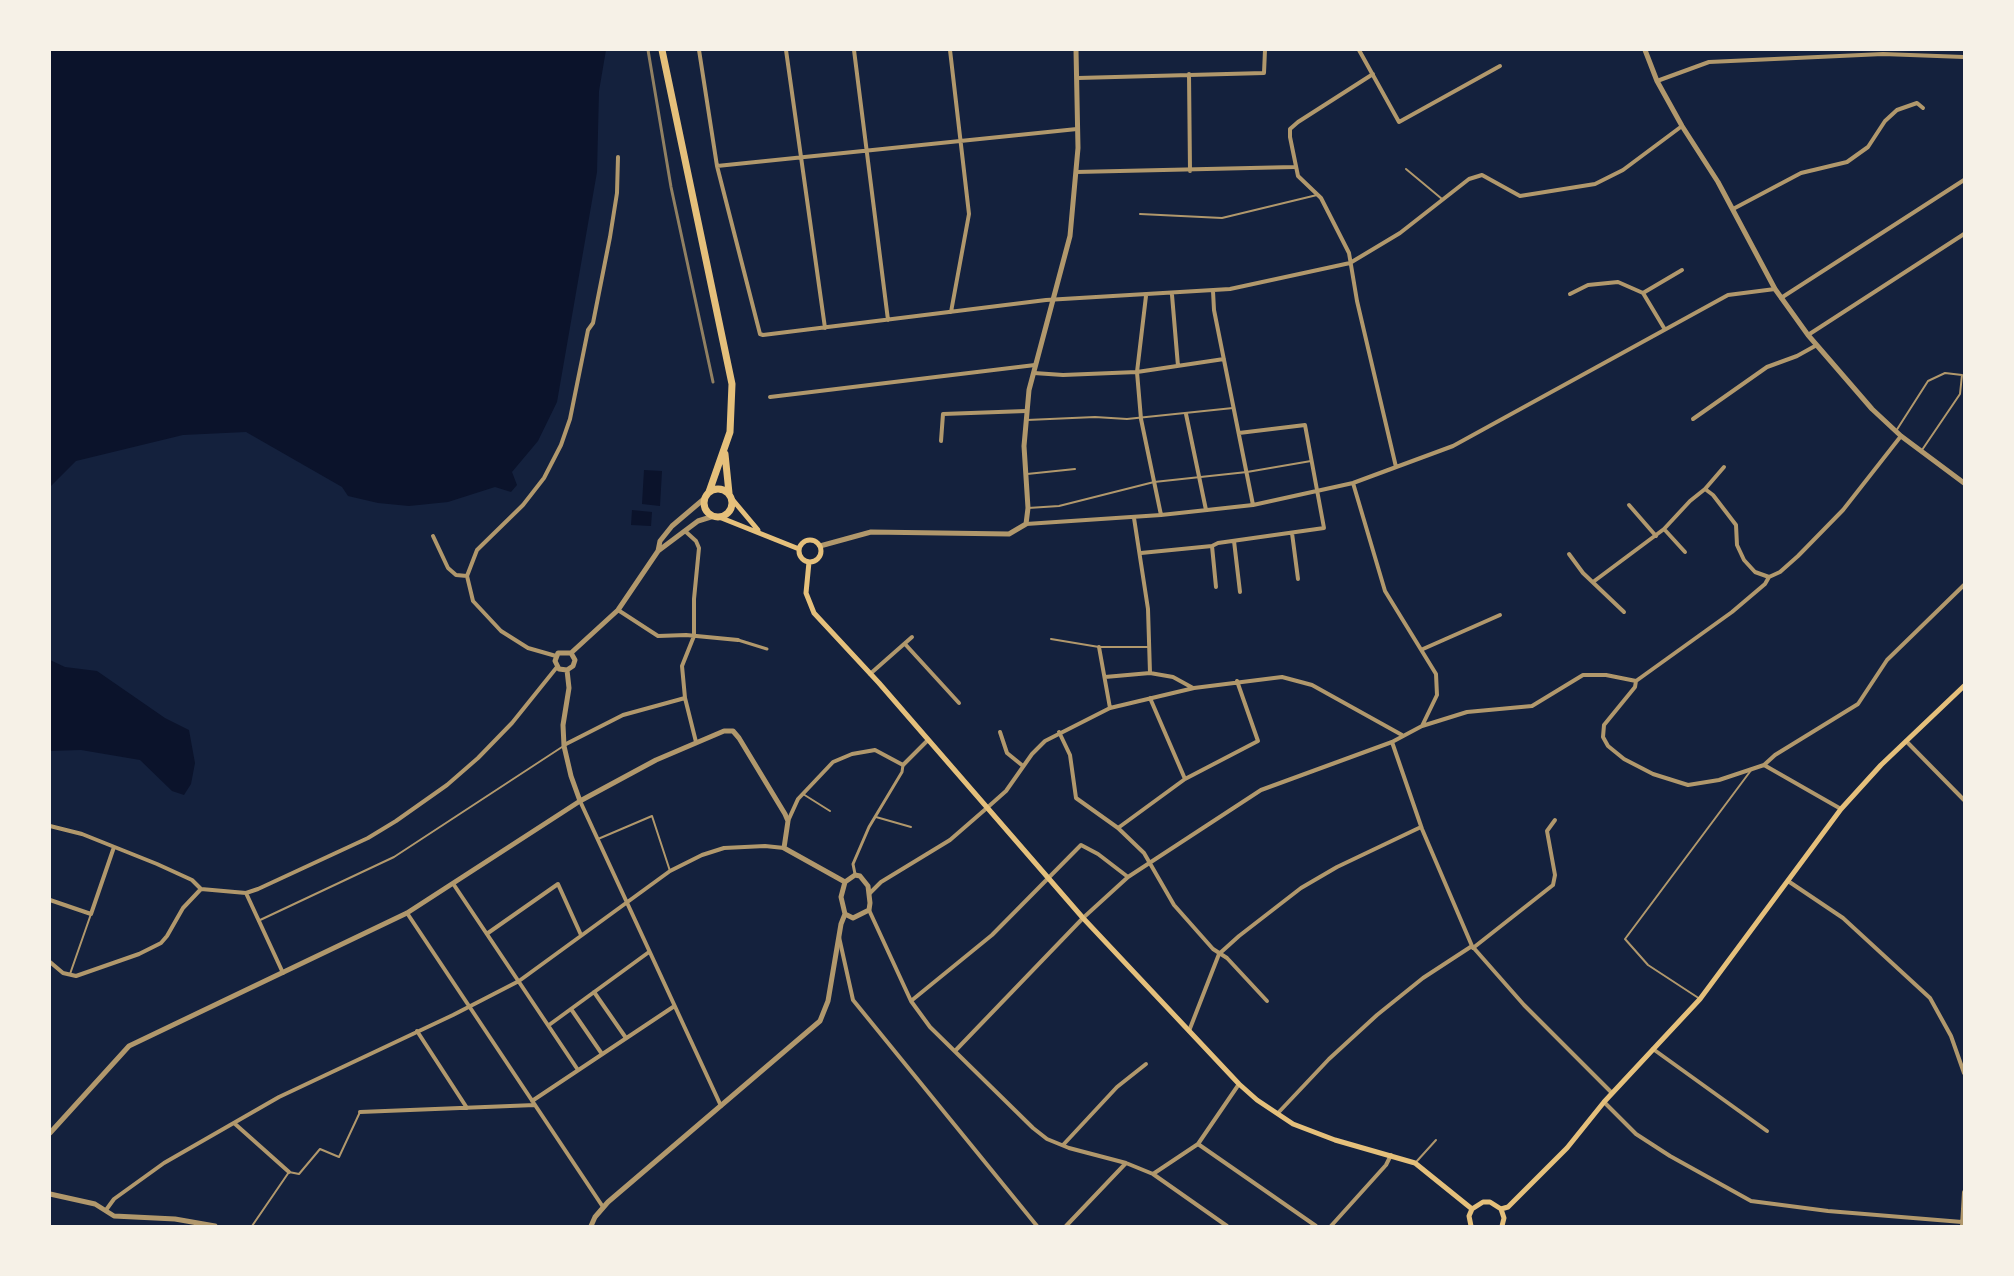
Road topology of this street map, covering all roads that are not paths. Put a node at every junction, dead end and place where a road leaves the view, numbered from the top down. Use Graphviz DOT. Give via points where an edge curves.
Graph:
graph roads {
  1 [pos="662,50"];
  2 [pos="699,50"];
  3 [pos="786,50"];
  4 [pos="854,50"];
  5 [pos="951,50"];
  6 [pos="1076,50"];
  7 [pos="1265,50"];
  8 [pos="1368,50"];
  9 [pos="1645,50"];
  10 [pos="1360,51"];
  11 [pos="1965,57"];
  12 [pos="1500,66"];
  13 [pos="1189,74"];
  14 [pos="1373,74"];
  15 [pos="1078,78"];
  16 [pos="1657,81"];
  17 [pos="1923,108"];
  18 [pos="1682,126"];
  19 [pos="1078,129"];
  20 [pos="961,142"];
  21 [pos="866,150"];
  22 [pos="801,156"];
  23 [pos="618,157"];
  24 [pos="717,166"];
  25 [pos="1294,167"];
  26 [pos="1406,169"];
  27 [pos="1190,171"];
  28 [pos="1076,172"];
  29 [pos="1965,180"];
  30 [pos="1318,195"];
  31 [pos="1442,199"];
  32 [pos="1733,209"];
  33 [pos="1140,214"];
  34 [pos="1965,234"];
  35 [pos="1350,263"];
  36 [pos="1683,270"];
  37 [pos="1775,289"];
  38 [pos="1213,291"];
  39 [pos="1644,293"];
  40 [pos="1570,294"];
  41 [pos="1172,295"];
  42 [pos="1146,296"];
  43 [pos="1781,298"];
  44 [pos="1055,300"];
  45 [pos="951,312"];
  46 [pos="888,320"];
  47 [pos="825,328"];
  48 [pos="1664,328"];
  49 [pos="1808,335"];
  50 [pos="1815,346"];
  51 [pos="1224,359"];
  52 [pos="1035,365"];
  53 [pos="1178,366"];
  54 [pos="1137,372"];
  55 [pos="1033,373"];
  56 [pos="770,396"];
  57 [pos="1233,408"];
  58 [pos="1026,411"];
  59 [pos="1186,414"];
  60 [pos="1141,418"];
  61 [pos="1693,419"];
  62 [pos="1025,420"];
  63 [pos="1239,433"];
  64 [pos="1899,434"];
  65 [pos="941,441"];
  66 [pos="1921,451"];
  67 [pos="724,452"];
  68 [pos="1311,461"];
  69 [pos="1396,467"];
  70 [pos="1724,467"];
  71 [pos="1075,469"];
  72 [pos="1247,472"];
  73 [pos="1024,475"];
  74 [pos="1199,477"];
  75 [pos="1154,482"];
  76 [pos="1353,483"];
  77 [pos="1965,483"];
  78 [pos="1705,489"];
  79 [pos="1316,493"];
  80 [pos="707,495"];
  81 [pos="730,496"];
  82 [pos="1253,505"];
  83 [pos="1629,506"];
  84 [pos="1028,508"];
  85 [pos="1206,510"];
  86 [pos="1161,515"];
  87 [pos="716,517"];
  88 [pos="1134,518"];
  89 [pos="1026,524"];
  90 [pos="1664,529"];
  91 [pos="684,530"];
  92 [pos="760,532"];
  93 [pos="1292,533"];
  94 [pos="433,536"];
  95 [pos="1656,536"];
  96 [pos="1234,541"];
  97 [pos="820,546"];
  98 [pos="1212,546"];
  99 [pos="799,549"];
  100 [pos="658,551"];
  101 [pos="1685,552"];
  102 [pos="1141,553"];
  103 [pos="1569,554"];
  104 [pos="809,562"];
  105 [pos="467,576"];
  106 [pos="1768,577"];
  107 [pos="1298,579"];
  108 [pos="1593,582"];
  109 [pos="1965,585"];
  110 [pos="1215,587"];
  111 [pos="1240,592"];
  112 [pos="618,610"];
  113 [pos="1624,612"];
  114 [pos="1500,615"];
  115 [pos="694,636"];
  116 [pos="912,637"];
  117 [pos="1051,639"];
  118 [pos="738,640"];
  119 [pos="906,644"];
  120 [pos="1099,647"];
  121 [pos="1151,647"];
  122 [pos="767,649"];
  123 [pos="1423,649"];
  124 [pos="571,653"];
  125 [pos="556,656"];
  126 [pos="557,667"];
  127 [pos="567,670"];
  128 [pos="1150,673"];
  129 [pos="870,674"];
  130 [pos="1105,677"];
  131 [pos="1237,681"];
  132 [pos="1636,681"];
  133 [pos="1965,686"];
  134 [pos="1194,688"];
  135 [pos="685,698"];
  136 [pos="1150,698"];
  137 [pos="959,702"];
  138 [pos="1110,708"];
  139 [pos="1422,726"];
  140 [pos="1000,732"];
  141 [pos="1059,732"];
  142 [pos="1402,735"];
  143 [pos="928,740"];
  144 [pos="1906,741"];
  145 [pos="696,742"];
  146 [pos="1392,742"];
  147 [pos="564,746"];
  148 [pos="903,765"];
  149 [pos="1764,765"];
  150 [pos="1023,766"];
  151 [pos="1752,769"];
  152 [pos="1185,779"];
  153 [pos="803,794"];
  154 [pos="1965,800"];
  155 [pos="580,801"];
  156 [pos="988,807"];
  157 [pos="1841,809"];
  158 [pos="830,811"];
  159 [pos="875,817"];
  160 [pos="1555,820"];
  161 [pos="788,821"];
  162 [pos="50,826"];
  163 [pos="911,827"];
  164 [pos="1422,827"];
  165 [pos="1118,828"];
  166 [pos="598,839"];
  167 [pos="114,847"];
  168 [pos="784,849"];
  169 [pos="1149,861"];
  170 [pos="670,871"];
  171 [pos="855,875"];
  172 [pos="1049,876"];
  173 [pos="1128,877"];
  174 [pos="1788,881"];
  175 [pos="845,882"];
  176 [pos="454,885"];
  177 [pos="201,889"];
  178 [pos="246,893"];
  179 [pos="870,893"];
  180 [pos="50,900"];
  181 [pos="627,902"];
  182 [pos="869,910"];
  183 [pos="91,914"];
  184 [pos="407,914"];
  185 [pos="845,914"];
  186 [pos="1083,918"];
  187 [pos="258,921"];
  188 [pos="488,933"];
  189 [pos="581,935"];
  190 [pos="839,936"];
  191 [pos="1472,947"];
  192 [pos="649,952"];
  193 [pos="1220,954"];
  194 [pos="50,962"];
  195 [pos="283,973"];
  196 [pos="69,975"];
  197 [pos="519,981"];
  198 [pos="594,992"];
  199 [pos="1700,999"];
  200 [pos="911,1001"];
  201 [pos="1267,1001"];
  202 [pos="469,1007"];
  203 [pos="673,1007"];
  204 [pos="571,1009"];
  205 [pos="549,1025"];
  206 [pos="417,1031"];
  207 [pos="1188,1031"];
  208 [pos="626,1038"];
  209 [pos="1653,1049"];
  210 [pos="955,1051"];
  211 [pos="602,1054"];
  212 [pos="1146,1064"];
  213 [pos="578,1070"];
  214 [pos="1965,1073"];
  215 [pos="1239,1084"];
  216 [pos="1612,1093"];
  217 [pos="1604,1102"];
  218 [pos="533,1103"];
  219 [pos="721,1106"];
  220 [pos="467,1108"];
  221 [pos="360,1112"];
  222 [pos="1277,1114"];
  223 [pos="234,1123"];
  224 [pos="1767,1131"];
  225 [pos="50,1133"];
  226 [pos="1436,1140"];
  227 [pos="1198,1144"];
  228 [pos="1062,1145"];
  229 [pos="1391,1155"];
  230 [pos="1126,1163"];
  231 [pos="1415,1163"];
  232 [pos="289,1172"];
  233 [pos="1153,1174"];
  234 [pos="1965,1192"];
  235 [pos="50,1194"];
  236 [pos="603,1207"];
  237 [pos="1472,1209"];
  238 [pos="1501,1209"];
  239 [pos="106,1210"];
  240 [pos="1962,1224"];
  241 [pos="215,1227"];
  242 [pos="252,1227"];
  243 [pos="591,1227"];
  244 [pos="1037,1227"];
  245 [pos="1066,1227"];
  246 [pos="1227,1227"];
  247 [pos="1316,1227"];
  248 [pos="1331,1227"];
  249 [pos="1471,1227"];
  250 [pos="1502,1227"];
  1 -- 67 [label="highway" via="732,384 732,415"];
  2 -- 24 [label="street"];
  3 -- 22 [label="street"];
  4 -- 21 [label="street"];
  5 -- 20 [label="street"];
  6 -- 15 [label="street"];
  7 -- 13 [label="street" via="1264,73"];
  8 -- 10 [label="street"];
  9 -- 16 [label="street"];
  10 -- 14 [label="street"];
  11 -- 16 [label="street" via="1883,54 1709,63"];
  12 -- 14 [label="street" via="1400,122"];
  13 -- 15 [label="street"];
  13 -- 27 [label="street"];
  14 -- 25 [label="street" via="1290,129"];
  15 -- 19 [label="street"];
  16 -- 18 [label="street"];
  17 -- 32 [label="street" via="1917,103 1898,110 1885,121 1868,147 1847,162 1801,172"];
  18 -- 31 [label="street" via="1623,170 1595,184 1520,196 1482,175 1469,178"];
  18 -- 32 [label="street"];
  19 -- 20 [label="street"];
  19 -- 28 [label="street"];
  20 -- 21 [label="street"];
  20 -- 45 [label="street" via="969,214"];
  21 -- 22 [label="street"];
  21 -- 46 [label="street"];
  22 -- 24 [label="street"];
  22 -- 47 [label="street"];
  23 -- 105 [label="street" via="612,229 593,323 588,330 561,445 523,505 477,550"];
  24 -- 47 [label="street" via="760,334"];
  25 -- 27 [label="street"];
  25 -- 30 [label="street"];
  26 -- 31 [label="lane"];
  27 -- 28 [label="street"];
  28 -- 44 [label="street" via="1070,236"];
  29 -- 43 [label="street"];
  30 -- 33 [label="lane" via="1222,218"];
  30 -- 35 [label="street" via="1335,220"];
  31 -- 35 [label="street" via="1400,233"];
  32 -- 37 [label="street"];
  34 -- 49 [label="street"];
  35 -- 38 [label="street"];
  35 -- 69 [label="street"];
  36 -- 39 [label="street"];
  37 -- 43 [label="street"];
  37 -- 48 [label="street" via="1728,295"];
  38 -- 41 [label="street"];
  38 -- 51 [label="street"];
  39 -- 40 [label="street" via="1618,282 1601,282"];
  39 -- 48 [label="street"];
  41 -- 42 [label="street"];
  41 -- 53 [label="street"];
  42 -- 44 [label="street"];
  42 -- 54 [label="street"];
  43 -- 49 [label="street"];
  44 -- 45 [label="street"];
  44 -- 52 [label="street"];
  45 -- 46 [label="street"];
  46 -- 47 [label="street"];
  48 -- 69 [label="street" via="1453,446"];
  49 -- 50 [label="street"];
  50 -- 61 [label="street" via="1767,368"];
  50 -- 64 [label="street"];
  51 -- 53 [label="street"];
  51 -- 57 [label="street"];
  52 -- 55 [label="street"];
  52 -- 56 [label="street"];
  53 -- 54 [label="street"];
  54 -- 55 [label="street"];
  54 -- 60 [label="street"];
  55 -- 58 [label="street"];
  57 -- 59 [label="lane"];
  57 -- 63 [label="street"];
  58 -- 62 [label="street"];
  58 -- 65 [label="street" via="943,414"];
  59 -- 60 [label="lane"];
  59 -- 74 [label="street"];
  60 -- 62 [label="lane"];
  60 -- 75 [label="street"];
  62 -- 73 [label="street"];
  63 -- 68 [label="street" via="1305,425"];
  63 -- 72 [label="street"];
  64 -- 66 [label="street"];
  64 -- 66 [label="lane" via="1928,381 1945,373 1962,375 1960,394"];
  64 -- 106 [label="street" via="1843,510 1780,572"];
  66 -- 77 [label="street"];
  67 -- 80 [label="highway"];
  67 -- 81 [label="highway"];
  68 -- 72 [label="lane"];
  68 -- 79 [label="street"];
  69 -- 76 [label="street"];
  70 -- 78 [label="street"];
  71 -- 73 [label="lane"];
  72 -- 74 [label="lane"];
  72 -- 82 [label="street"];
  73 -- 84 [label="street"];
  74 -- 75 [label="lane"];
  74 -- 85 [label="street"];
  75 -- 84 [label="lane" via="1059,506"];
  75 -- 86 [label="street"];
  76 -- 79 [label="street"];
  76 -- 123 [label="street" via="1385,591"];
  78 -- 90 [label="street"];
  78 -- 106 [label="street" via="1736,525 1737,545 1744,560 1755,572"];
  79 -- 82 [label="street"];
  79 -- 93 [label="street" via="1324,528"];
  80 -- 81 [label="highway" via="719,489"];
  80 -- 87 [label="highway" via="705,509"];
  80 -- 100 [label="street" via="672,526 660,541"];
  81 -- 87 [label="highway" via="730,511"];
  81 -- 92 [label="main road"];
  82 -- 85 [label="street"];
  83 -- 95 [label="street"];
  84 -- 89 [label="street"];
  85 -- 86 [label="street"];
  86 -- 88 [label="street"];
  87 -- 91 [label="street" via="698,521"];
  87 -- 92 [label="main road"];
  88 -- 89 [label="street"];
  88 -- 102 [label="street"];
  89 -- 97 [label="street" via="1009,534 871,532"];
  90 -- 95 [label="street"];
  90 -- 101 [label="street"];
  91 -- 100 [label="street"];
  91 -- 115 [label="street" via="699,548"];
  92 -- 99 [label="main road"];
  93 -- 96 [label="street"];
  93 -- 107 [label="street"];
  94 -- 105 [label="street" via="448,568 456,575"];
  95 -- 108 [label="street"];
  96 -- 98 [label="street"];
  96 -- 111 [label="street"];
  97 -- 99 [label="main road" via="810,540"];
  97 -- 104 [label="main road" via="818,558"];
  98 -- 102 [label="street"];
  98 -- 110 [label="street"];
  99 -- 104 [label="main road" via="801,558"];
  100 -- 112 [label="street"];
  102 -- 121 [label="street"];
  103 -- 108 [label="street"];
  104 -- 129 [label="main road" via="806,593 814,613"];
  105 -- 125 [label="street" via="473,601 501,631 528,648"];
  106 -- 132 [label="street" via="1732,612"];
  108 -- 113 [label="street"];
  109 -- 149 [label="street" via="1887,660 1858,704"];
  112 -- 115 [label="street" via="658,636"];
  112 -- 124 [label="street"];
  114 -- 123 [label="street"];
  115 -- 118 [label="street"];
  115 -- 135 [label="street" via="682,666"];
  116 -- 119 [label="street"];
  117 -- 120 [label="lane"];
  118 -- 122 [label="street"];
  119 -- 129 [label="street"];
  119 -- 137 [label="street"];
  120 -- 121 [label="lane"];
  120 -- 130 [label="street"];
  121 -- 128 [label="street"];
  123 -- 139 [label="street" via="1436,674 1437,687"];
  124 -- 125 [label="street" via="563,651"];
  124 -- 127 [label="street" via="575,660"];
  125 -- 126 [label="street"];
  126 -- 127 [label="street"];
  126 -- 178 [label="street" via="478,758 421,805 368,838"];
  127 -- 147 [label="street"];
  128 -- 130 [label="street"];
  128 -- 134 [label="street" via="1173,677"];
  129 -- 143 [label="main road"];
  130 -- 138 [label="street"];
  131 -- 134 [label="street"];
  131 -- 142 [label="street" via="1282,677 1302,681"];
  131 -- 152 [label="street" via="1258,741"];
  132 -- 139 [label="street" via="1587,674 1526,708 1478,710"];
  132 -- 151 [label="street" via="1604,725 1603,737 1612,749 1653,774 1688,785"];
  133 -- 144 [label="main road"];
  134 -- 136 [label="street"];
  135 -- 145 [label="street"];
  135 -- 147 [label="street" via="623,715"];
  136 -- 138 [label="street"];
  136 -- 152 [label="street"];
  138 -- 141 [label="street"];
  139 -- 142 [label="street"];
  140 -- 150 [label="street" via="1006,753"];
  141 -- 150 [label="street" via="1040,745"];
  141 -- 165 [label="street" via="1070,755 1076,798"];
  142 -- 146 [label="street"];
  143 -- 148 [label="street"];
  143 -- 156 [label="main road"];
  144 -- 154 [label="street"];
  144 -- 157 [label="main road"];
  145 -- 155 [label="street"];
  145 -- 161 [label="street" via="724,730 733,731 758,765"];
  146 -- 164 [label="street"];
  146 -- 169 [label="street" via="1261,790"];
  147 -- 155 [label="street"];
  147 -- 187 [label="lane" via="394,857"];
  148 -- 153 [label="street" via="895,764 879,751 852,754 833,762"];
  148 -- 159 [label="street"];
  149 -- 151 [label="street"];
  149 -- 157 [label="street"];
  150 -- 156 [label="street" via="1006,791"];
  151 -- 199 [label="lane" via="1625,939 1648,965"];
  152 -- 165 [label="street"];
  153 -- 158 [label="lane"];
  153 -- 161 [label="street"];
  155 -- 166 [label="street"];
  155 -- 176 [label="street"];
  156 -- 172 [label="main road"];
  156 -- 179 [label="street" via="950,840 881,882"];
  157 -- 174 [label="main road"];
  159 -- 163 [label="lane"];
  159 -- 171 [label="street" via="853,864"];
  160 -- 191 [label="street" via="1547,831 1555,875 1553,885"];
  161 -- 168 [label="street"];
  162 -- 167 [label="street"];
  164 -- 191 [label="street"];
  164 -- 193 [label="street" via="1301,888"];
  165 -- 169 [label="street"];
  166 -- 170 [label="lane" via="652,816"];
  166 -- 181 [label="street"];
  167 -- 177 [label="street" via="192,880"];
  167 -- 183 [label="street"];
  168 -- 170 [label="street" via="724,848"];
  168 -- 175 [label="street"];
  169 -- 173 [label="street"];
  169 -- 193 [label="street" via="1174,905"];
  170 -- 181 [label="street"];
  171 -- 175 [label="street"];
  171 -- 179 [label="street" via="865,881"];
  172 -- 173 [label="street" via="1081,845"];
  172 -- 186 [label="main road"];
  172 -- 200 [label="street" via="992,935"];
  173 -- 186 [label="street"];
  174 -- 199 [label="main road"];
  174 -- 214 [label="street" via="1844,918 1930,998"];
  175 -- 185 [label="street" via="841,897"];
  176 -- 184 [label="street"];
  176 -- 188 [label="street"];
  177 -- 178 [label="street"];
  177 -- 196 [label="street" via="183,908 161,943 97,970"];
  178 -- 187 [label="street"];
  179 -- 182 [label="street"];
  180 -- 183 [label="street"];
  181 -- 189 [label="street"];
  181 -- 192 [label="street"];
  182 -- 185 [label="street" via="853,918"];
  182 -- 200 [label="street"];
  183 -- 196 [label="lane"];
  184 -- 195 [label="street"];
  184 -- 202 [label="street"];
  185 -- 190 [label="street"];
  186 -- 207 [label="main road"];
  186 -- 210 [label="street"];
  187 -- 195 [label="street"];
  188 -- 189 [label="street" via="558,884"];
  188 -- 197 [label="street"];
  189 -- 197 [label="street"];
  190 -- 219 [label="street" via="828,1001 819,1021"];
  190 -- 244 [label="street" via="853,999"];
  191 -- 216 [label="street"];
  191 -- 222 [label="street" via="1423,978 1377,1015"];
  192 -- 198 [label="street"];
  192 -- 203 [label="street"];
  193 -- 201 [label="street"];
  193 -- 207 [label="street"];
  194 -- 196 [label="street"];
  195 -- 225 [label="street" via="129,1046"];
  197 -- 202 [label="street"];
  197 -- 205 [label="street"];
  198 -- 204 [label="street"];
  198 -- 208 [label="street"];
  199 -- 209 [label="main road"];
  200 -- 210 [label="street"];
  202 -- 206 [label="street"];
  202 -- 218 [label="street"];
  203 -- 208 [label="street"];
  203 -- 219 [label="street"];
  204 -- 205 [label="street"];
  204 -- 211 [label="street"];
  205 -- 213 [label="street"];
  206 -- 220 [label="street"];
  206 -- 223 [label="street" via="279,1097"];
  207 -- 215 [label="main road"];
  208 -- 211 [label="street"];
  209 -- 216 [label="main road"];
  209 -- 224 [label="street"];
  210 -- 228 [label="street" via="1033,1128"];
  211 -- 213 [label="street"];
  212 -- 228 [label="street" via="1117,1087"];
  213 -- 218 [label="street"];
  215 -- 222 [label="main road"];
  215 -- 227 [label="street"];
  216 -- 217 [label="main road"];
  217 -- 238 [label="main road" via="1567,1148 1508,1207"];
  217 -- 240 [label="street" via="1636,1134 1751,1201"];
  218 -- 220 [label="street"];
  218 -- 236 [label="street"];
  219 -- 236 [label="street"];
  220 -- 221 [label="street"];
  221 -- 232 [label="lane" via="339,1157 320,1149 299,1174"];
  222 -- 229 [label="main road" via="1327,1138"];
  223 -- 232 [label="street"];
  223 -- 239 [label="street" via="164,1163 114,1199"];
  226 -- 231 [label="lane"];
  227 -- 233 [label="street"];
  227 -- 247 [label="street"];
  228 -- 230 [label="street"];
  229 -- 231 [label="main road"];
  229 -- 248 [label="street"];
  230 -- 233 [label="street"];
  230 -- 245 [label="street"];
  231 -- 237 [label="main road"];
  232 -- 242 [label="lane"];
  233 -- 246 [label="street"];
  234 -- 240 [label="street"];
  235 -- 239 [label="street"];
  236 -- 243 [label="street"];
  237 -- 238 [label="main road" via="1476,1204 1490,1202"];
  237 -- 249 [label="main road"];
  238 -- 250 [label="main road"];
  239 -- 241 [label="street" via="114,1216 175,1219"];
}
